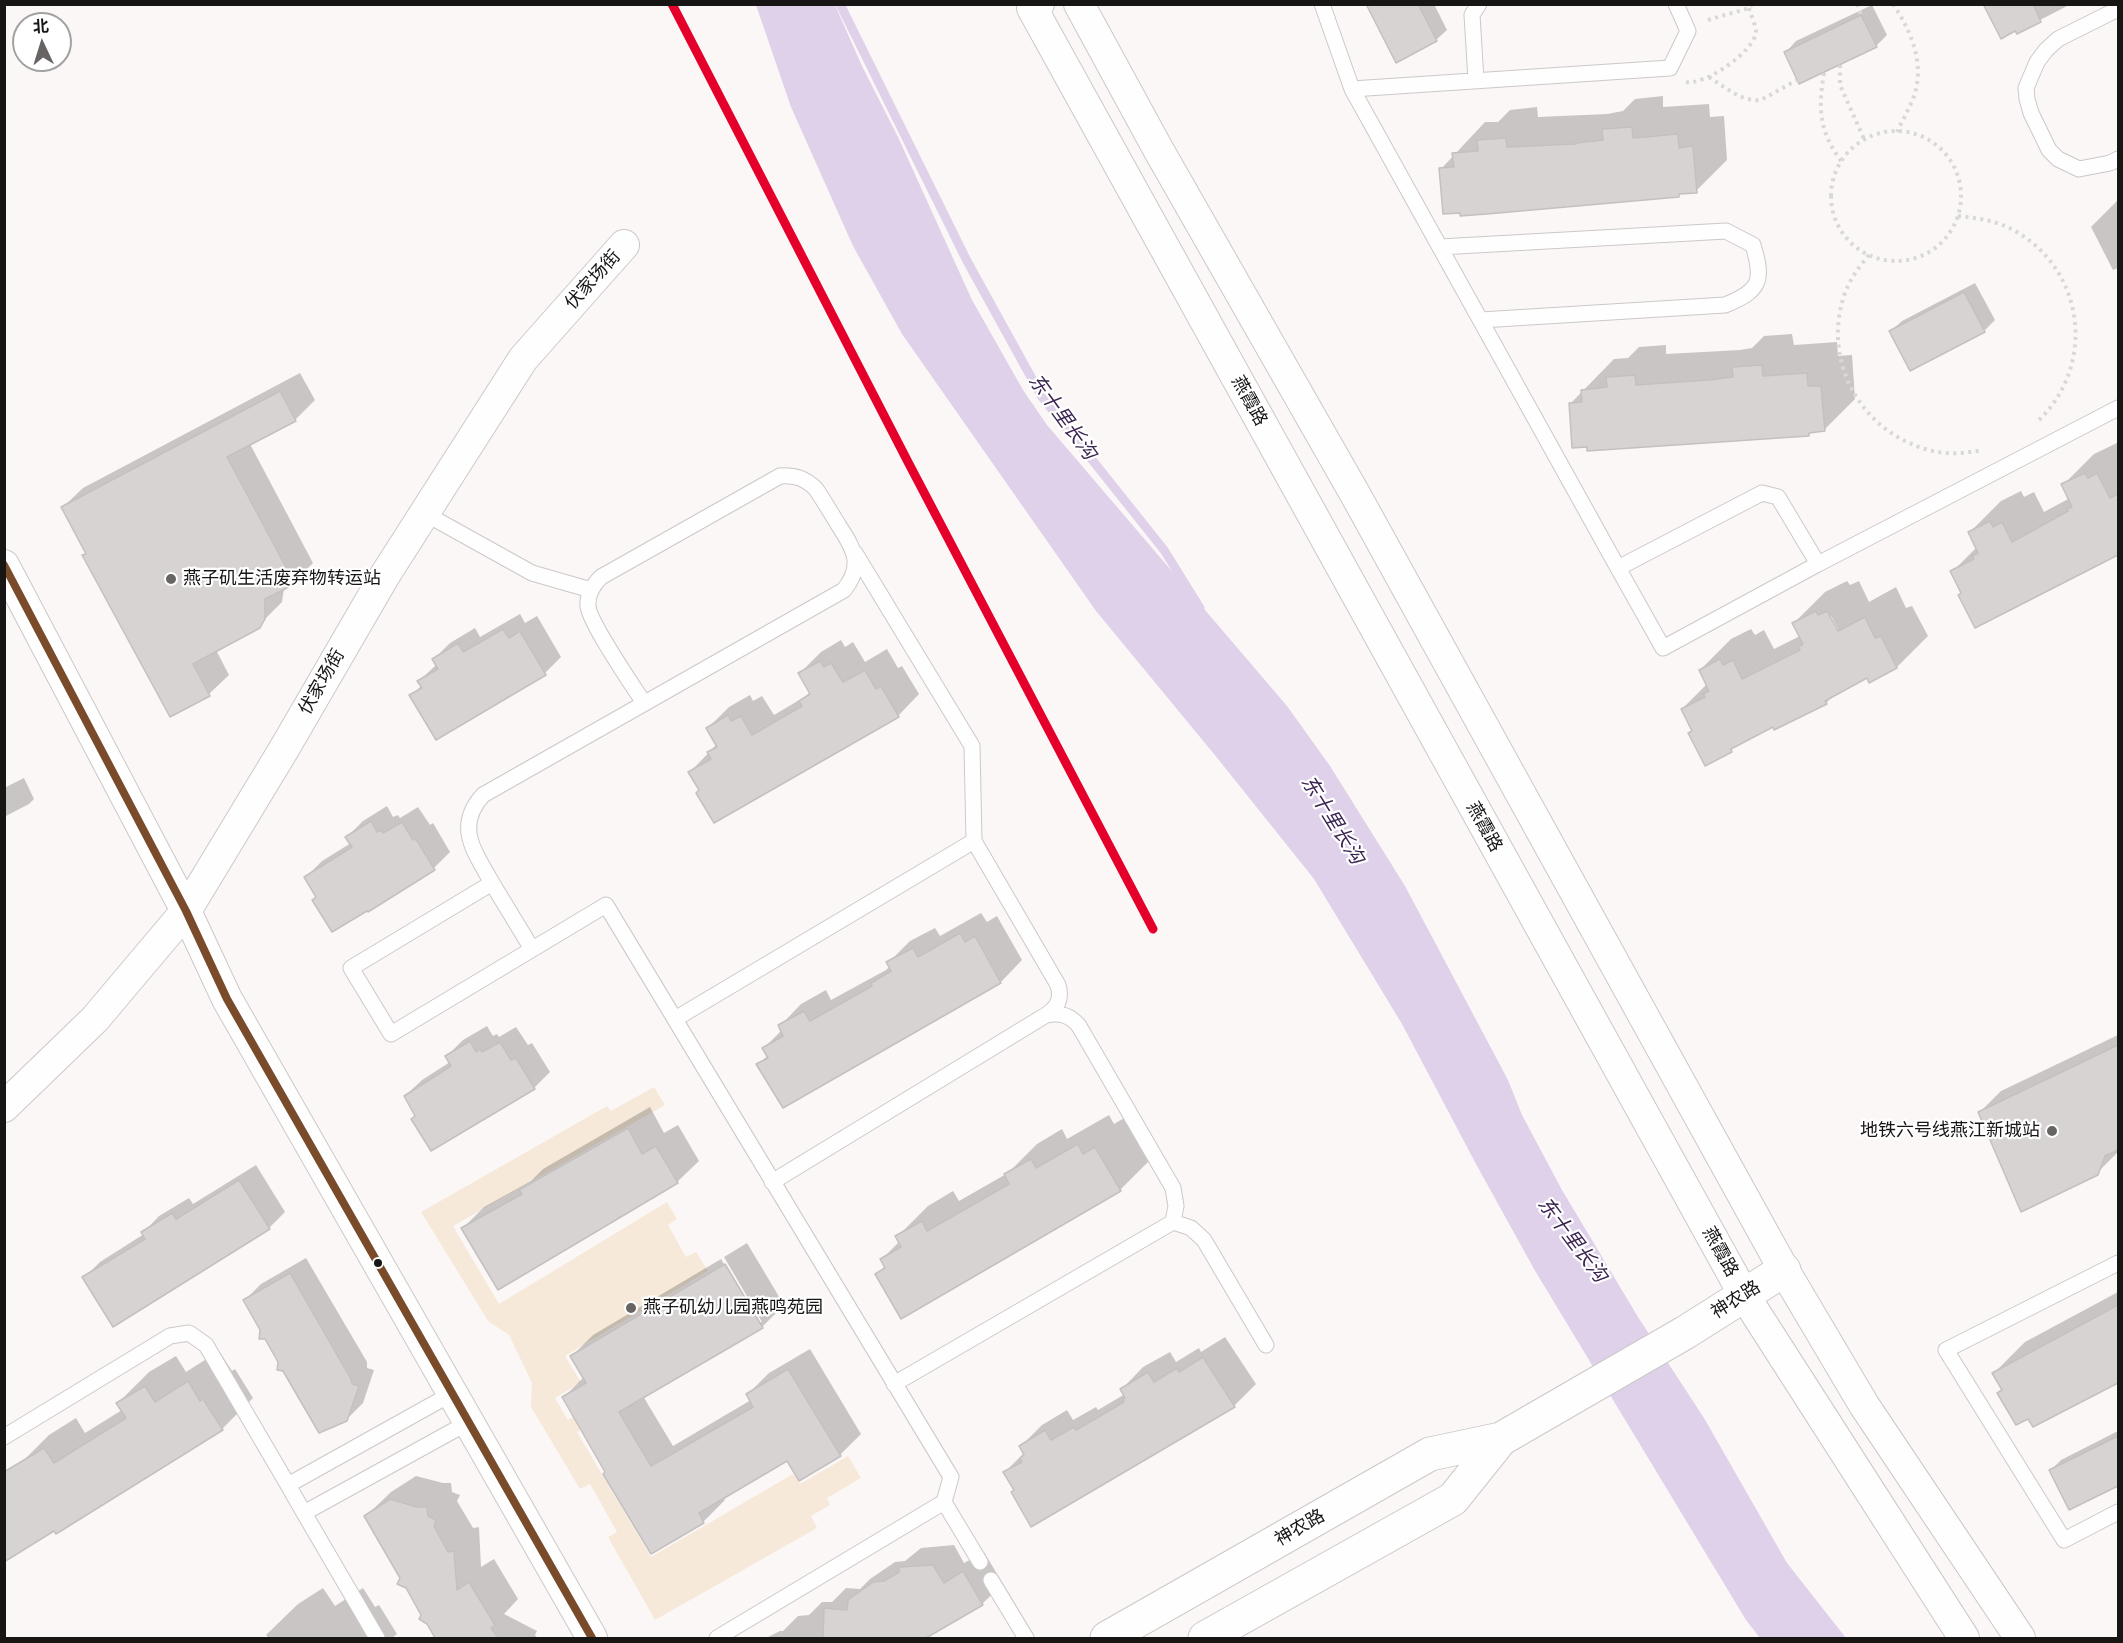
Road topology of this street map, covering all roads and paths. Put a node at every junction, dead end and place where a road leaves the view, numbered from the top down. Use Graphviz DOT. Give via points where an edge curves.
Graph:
graph roads {
  1 [pos="1039,4"];
  2 [pos="1078,4"];
  3 [pos="1322,4"];
  4 [pos="1479,4"];
  5 [pos="1676,4"];
  6 [pos="1857,4"];
  7 [pos="1893,4"];
  8 [pos="1750,6"];
  9 [pos="2118,9"];
  10 [pos="1861,15"];
  11 [pos="1688,31"];
  12 [pos="1840,65"];
  13 [pos="1670,68"];
  14 [pos="1824,73"];
  15 [pos="1709,77"];
  16 [pos="1476,80"];
  17 [pos="1797,80"];
  18 [pos="1352,89"];
  19 [pos="1897,132"];
  20 [pos="1864,139"];
  21 [pos="2118,159"];
  22 [pos="1841,161"];
  23 [pos="1958,216"];
  24 [pos="624,245"];
  25 [pos="1440,247"];
  26 [pos="1869,255"];
  27 [pos="1481,320"];
  28 [pos="2118,408"];
  29 [pos="2035,423"];
  30 [pos="1992,447"];
  31 [pos="424,513"];
  32 [pos="855,553"];
  33 [pos="1818,564"];
  34 [pos="4,565"];
  35 [pos="1618,568"];
  36 [pos="591,590"];
  37 [pos="644,703"];
  38 [pos="974,841"];
  39 [pos="492,884"];
  40 [pos="186,911"];
  41 [pos="532,949"];
  42 [pos="1046,1015"];
  43 [pos="675,1019"];
  44 [pos="4,1107"];
  45 [pos="772,1182"];
  46 [pos="1173,1222"];
  47 [pos="2118,1263"];
  48 [pos="1784,1270"];
  49 [pos="1744,1295"];
  50 [pos="1266,1346"];
  51 [pos="894,1384"];
  52 [pos="453,1393"];
  53 [pos="469,1422"];
  54 [pos="4,1437"];
  55 [pos="1501,1439"];
  56 [pos="288,1485"];
  57 [pos="944,1502"];
  58 [pos="2118,1512"];
  59 [pos="304,1513"];
  60 [pos="980,1562"];
  61 [pos="991,1580"];
  62 [pos="377,1638"];
  63 [pos="592,1638"];
  64 [pos="717,1638"];
  65 [pos="1026,1638"];
  66 [pos="1107,1638"];
  67 [pos="1205,1638"];
  68 [pos="1964,1638"];
  69 [pos="2020,1638"];
  1 -- 49 [label="street, 燕霞路" via="1032,8"];
  2 -- 48 [label="street" via="1361,504"];
  3 -- 18 [label="lane"];
  4 -- 16 [label="lane" via="1472,15"];
  5 -- 11 [label="lane"];
  6 -- 10 [label="path"];
  7 -- 19 [label="path" via="1915,44 1918,72 1915,94"];
  8 -- 11 [label="path" via="1704,21"];
  8 -- 15 [label="path" via="1756,32 1750,46"];
  9 -- 21 [label="lane" via="2058,39 2037,62 2026,88 2031,112 2049,150 2058,159 2079,169"];
  11 -- 13 [label="lane"];
  12 -- 20 [label="path" via="1840,85"];
  13 -- 15 [label="path" via="1682,81 1693,83"];
  13 -- 16 [label="lane"];
  14 -- 22 [label="path" via="1820,117 1829,143"];
  15 -- 17 [label="path" via="1737,96 1755,101"];
  16 -- 18 [label="lane"];
  18 -- 25 [label="lane"];
  19 -- 20 [label="path"];
  19 -- 23 [label="path" via="1914,134 1943,152 1953,166 1960,190"];
  20 -- 22 [label="path"];
  22 -- 26 [label="path" via="1831,192 1834,215 1846,238"];
  23 -- 26 [label="path" via="1940,245 1925,254 1891,261"];
  23 -- 29 [label="path" via="1997,222 2031,242 2058,271 2069,294 2075,318 2072,368 2048,412"];
  24 -- 31 [label="street, 伏家场街" via="523,359"];
  25 -- 27 [label="lane"];
  25 -- 27 [label="lane" via="1726,231 1753,245 1760,266 1756,285 1745,297 1725,305"];
  26 -- 30 [label="path" via="1854,275 1838,322 1838,347 1854,395 1869,415 1910,444 1959,454"];
  27 -- 35 [label="lane"];
  28 -- 33 [label="lane"];
  31 -- 36 [label="lane" via="532,573"];
  31 -- 40 [label="street, 伏家场街"];
  32 -- 36 [label="lane" via="816,489 800,477 780,476 601,577"];
  32 -- 37 [label="lane" via="855,571 844,590"];
  32 -- 38 [label="lane" via="972,746"];
  33 -- 35 [label="lane" via="1778,497 1762,493"];
  33 -- 35 [label="lane" via="1663,648"];
  34 -- 40 [label="street"];
  36 -- 37 [label="lane" via="590,615"];
  37 -- 39 [label="lane" via="476,802 468,833"];
  38 -- 42 [label="lane" via="1058,986 1059,1003"];
  38 -- 43 [label="lane"];
  39 -- 41 [label="lane"];
  39 -- 41 [label="lane" via="351,968 391,1034"];
  40 -- 44 [label="street, 伏家场街" via="95,1019"];
  40 -- 52 [label="street" via="228,999"];
  41 -- 43 [label="lane" via="606,905"];
  42 -- 45 [label="lane"];
  42 -- 46 [label="lane" via="1069,1016 1079,1026 1173,1188"];
  43 -- 45 [label="lane"];
  45 -- 51 [label="lane"];
  46 -- 50 [label="lane" via="1191,1228 1204,1240"];
  46 -- 51 [label="lane"];
  47 -- 58 [label="lane" via="1946,1350 2064,1540"];
  48 -- 49 [label="street, 神农路"];
  48 -- 69 [label="street" via="1864,1405"];
  49 -- 55 [label="street, 神农路"];
  49 -- 68 [label="street, 燕霞路"];
  51 -- 57 [label="lane" via="951,1477"];
  52 -- 53 [label="street"];
  52 -- 56 [label="lane"];
  53 -- 59 [label="lane"];
  53 -- 63 [label="street"];
  54 -- 56 [label="lane" via="170,1336 189,1333 206,1345"];
  55 -- 66 [label="street, 神农路" via="1430,1454"];
  55 -- 67 [label="street, 神农路" via="1453,1499"];
  56 -- 59 [label="lane"];
  57 -- 60 [label="lane"];
  57 -- 64 [label="lane"];
  59 -- 62 [label="lane"];
  61 -- 65 [label="lane"];
}
